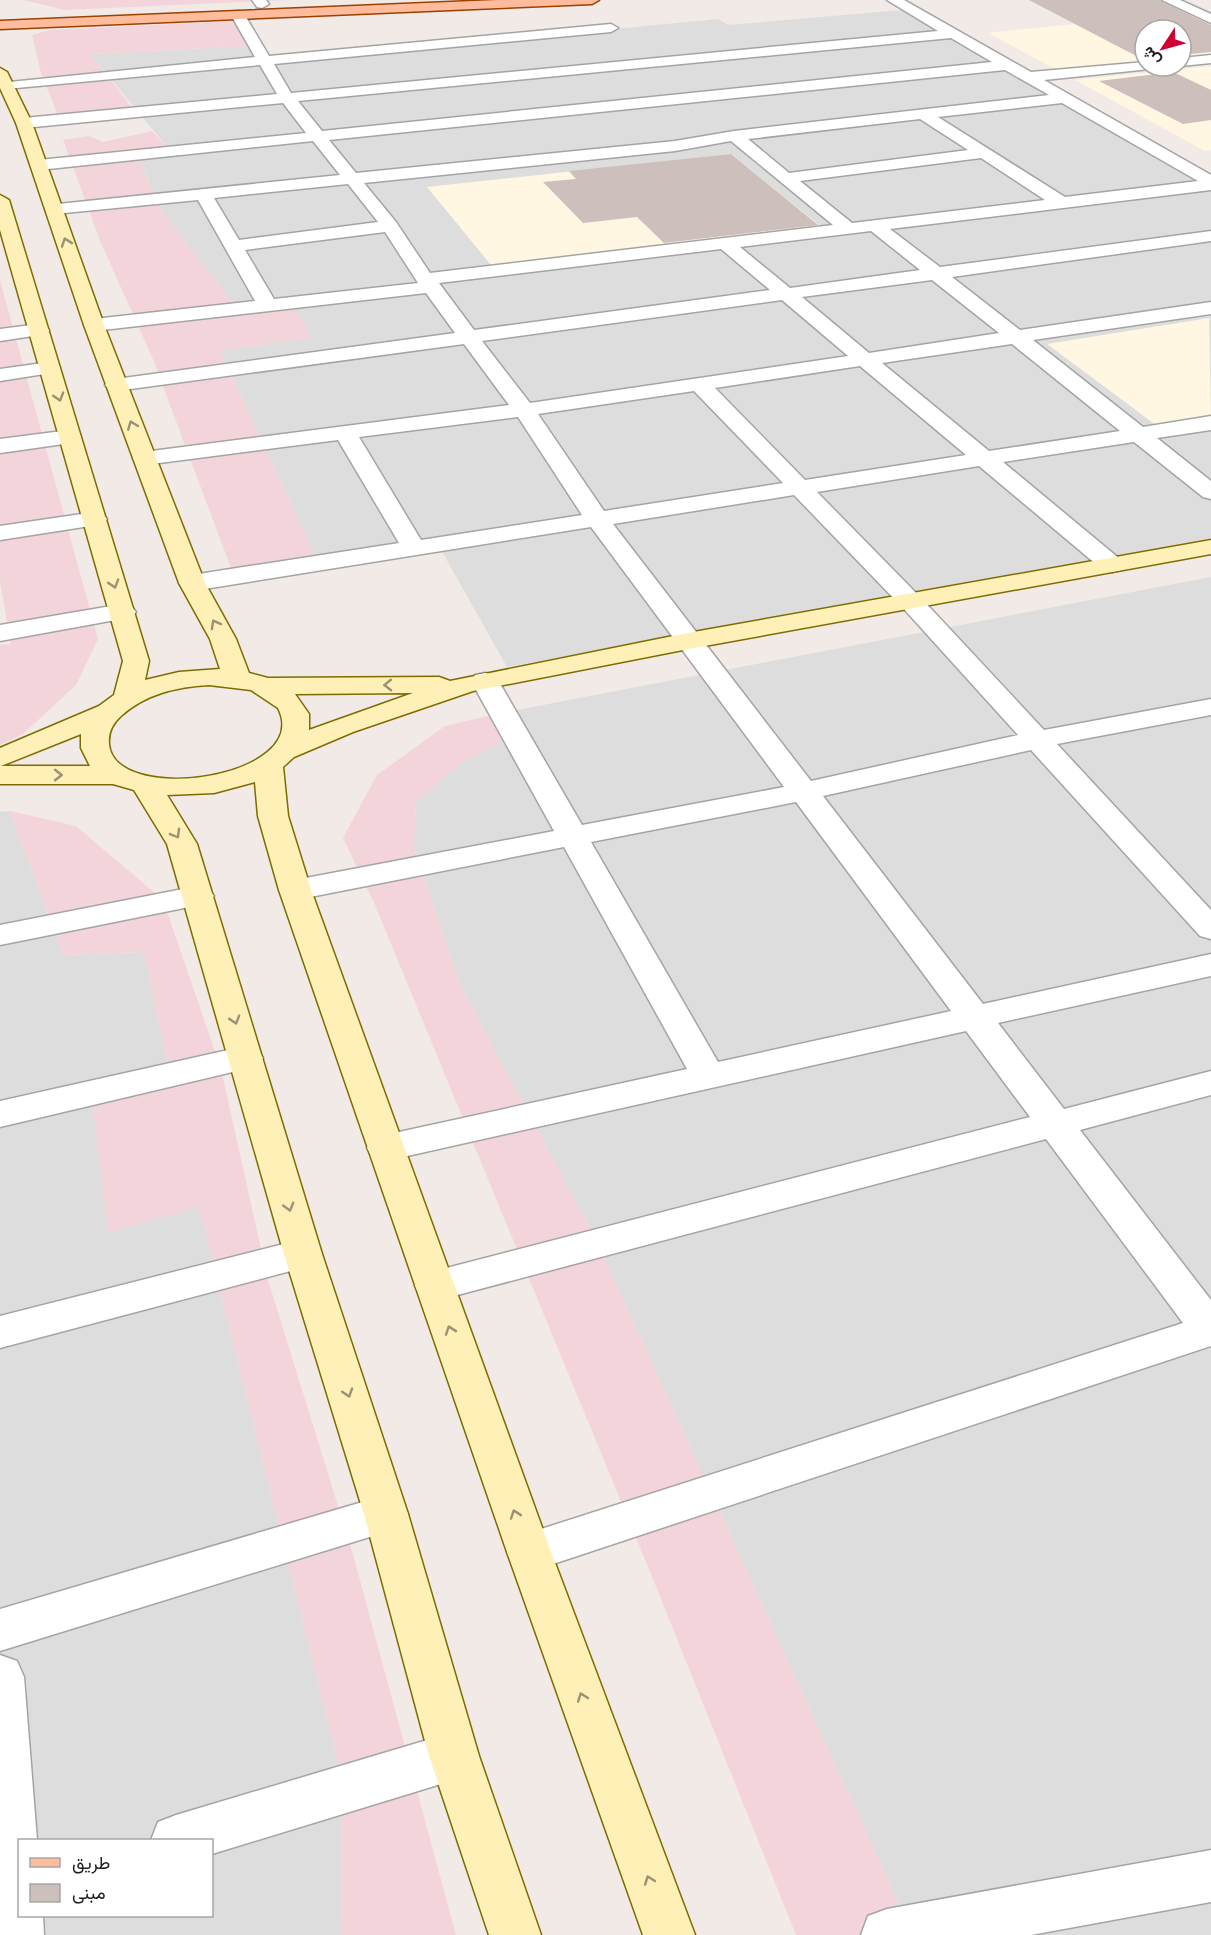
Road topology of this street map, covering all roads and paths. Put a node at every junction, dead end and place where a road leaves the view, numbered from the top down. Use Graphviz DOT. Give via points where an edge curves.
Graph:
graph roads {
  1 [pos="367,0"];
  2 [pos="592,0"];
  3 [pos="894,0"];
  4 [pos="1169,0"];
  5 [pos="574,1"];
  6 [pos="261,2"];
  7 [pos="32,9"];
  8 [pos="0,15"];
  9 [pos="238,15"];
  10 [pos="63,17"];
  11 [pos="1211,19"];
  12 [pos="3,31"];
  13 [pos="952,33"];
  14 [pos="505,38"];
  15 [pos="394,48"];
  16 [pos="638,48"];
  17 [pos="755,52"];
  18 [pos="1211,59"];
  19 [pos="264,60"];
  20 [pos="1193,61"];
  21 [pos="656,62"];
  22 [pos="1006,65"];
  23 [pos="1133,67"];
  24 [pos="542,73"];
  25 [pos="1028,77"];
  26 [pos="3,79"];
  27 [pos="423,84"];
  28 [pos="805,86"];
  29 [pos="701,96"];
  30 [pos="286,97"];
  31 [pos="1065,98"];
  32 [pos="718,109"];
  33 [pos="922,114"];
  34 [pos="456,122"];
  35 [pos="24,123"];
  36 [pos="735,128"];
  37 [pos="316,136"];
  38 [pos="984,153"];
  39 [pos="1200,159"];
  40 [pos="1179,162"];
  41 [pos="39,165"];
  42 [pos="493,165"];
  43 [pos="352,178"];
  44 [pos="786,178"];
  45 [pos="1211,184"];
  46 [pos="203,193"];
  47 [pos="1062,203"];
  48 [pos="54,208"];
  49 [pos="2,210"];
  50 [pos="390,226"];
  51 [pos="876,226"];
  52 [pos="849,229"];
  53 [pos="1211,236"];
  54 [pos="726,244"];
  55 [pos="234,246"];
  56 [pos="937,274"];
  57 [pos="428,283"];
  58 [pos="787,295"];
  59 [pos="268,306"];
  60 [pos="1210,309"];
  61 [pos="94,325"];
  62 [pos="39,330"];
  63 [pos="0,335"];
  64 [pos="1016,337"];
  65 [pos="471,339"];
  66 [pos="865,359"];
  67 [pos="50,368"];
  68 [pos="0,375"];
  69 [pos="699,384"];
  70 [pos="116,385"];
  71 [pos="524,410"];
  72 [pos="1211,423"];
  73 [pos="345,433"];
  74 [pos="1140,435"];
  75 [pos="70,437"];
  76 [pos="0,446"];
  77 [pos="144,458"];
  78 [pos="984,459"];
  79 [pos="802,488"];
  80 [pos="1211,492"];
  81 [pos="95,519"];
  82 [pos="598,520"];
  83 [pos="0,533"];
  84 [pos="1211,547"];
  85 [pos="414,548"];
  86 [pos="1112,565"];
  87 [pos="192,583"];
  88 [pos="912,603"];
  89 [pos="123,612"];
  90 [pos="0,633"];
  91 [pos="688,641"];
  92 [pos="237,678"];
  93 [pos="476,683"];
  94 [pos="266,686"];
  95 [pos="117,705"];
  96 [pos="1211,707"];
  97 [pos="1036,740"];
  98 [pos="0,758"];
  99 [pos="277,758"];
  100 [pos="0,775"];
  101 [pos="132,780"];
  102 [pos="802,792"];
  103 [pos="573,836"];
  104 [pos="295,890"];
  105 [pos="198,896"];
  106 [pos="1211,928"];
  107 [pos="0,935"];
  108 [pos="1211,964"];
  109 [pos="973,1018"];
  110 [pos="246,1058"];
  111 [pos="708,1076"];
  112 [pos="1211,1083"];
  113 [pos="0,1114"];
  114 [pos="1054,1125"];
  115 [pos="385,1148"];
  116 [pos="303,1254"];
  117 [pos="435,1286"];
  118 [pos="0,1332"];
  119 [pos="386,1515"];
  120 [pos="529,1552"];
  121 [pos="0,1630"];
  122 [pos="0,1677"];
  123 [pos="454,1756"];
  124 [pos="180,1839"];
  125 [pos="1211,1876"];
  126 [pos="13,1902"];
  127 [pos="515,1935"];
  128 [pos="669,1935"];
  129 [pos="887,1935"];
  1 -- 6 [label="main road"];
  2 -- 5 [label="main road"];
  3 -- 13 [label="street"];
  4 -- 11 [label="street"];
  5 -- 9 [label="main road"];
  5 -- 14 [label="street" via="615,32"];
  6 -- 10 [label="main road"];
  7 -- 10 [label="main road"];
  8 -- 10 [label="main road"];
  9 -- 10 [label="main road"];
  9 -- 19 [label="street"];
  10 -- 12 [label="main road"];
  13 -- 17 [label="street"];
  13 -- 22 [label="street"];
  14 -- 15 [label="street"];
  14 -- 24 [label="street"];
  15 -- 19 [label="street"];
  15 -- 27 [label="street"];
  16 -- 21 [label="street"];
  17 -- 21 [label="street"];
  17 -- 28 [label="street"];
  18 -- 20 [label="street"];
  19 -- 26 [label="street"];
  19 -- 30 [label="street"];
  21 -- 24 [label="street"];
  21 -- 29 [label="street"];
  22 -- 25 [label="street"];
  22 -- 28 [label="street"];
  23 -- 25 [label="street"];
  24 -- 27 [label="street"];
  25 -- 31 [label="street"];
  26 -- 35 [label="main road"];
  27 -- 30 [label="street"];
  27 -- 34 [label="street"];
  28 -- 29 [label="street"];
  29 -- 32 [label="street"];
  29 -- 34 [label="street"];
  30 -- 35 [label="street"];
  30 -- 37 [label="street"];
  31 -- 33 [label="street"];
  31 -- 40 [label="street"];
  33 -- 36 [label="street" via="752,134"];
  33 -- 38 [label="street"];
  34 -- 37 [label="street"];
  34 -- 42 [label="street"];
  35 -- 41 [label="main road"];
  36 -- 42 [label="street" via="675,146"];
  36 -- 44 [label="street"];
  37 -- 41 [label="street"];
  37 -- 43 [label="street"];
  38 -- 44 [label="street"];
  38 -- 47 [label="street"];
  39 -- 40 [label="street"];
  40 -- 45 [label="street"];
  41 -- 48 [label="main road"];
  42 -- 43 [label="street"];
  43 -- 46 [label="street"];
  43 -- 50 [label="street"];
  44 -- 52 [label="street"];
  45 -- 47 [label="street"];
  46 -- 48 [label="street"];
  46 -- 55 [label="street"];
  47 -- 51 [label="street"];
  61 -- 48 [label="main road, one-way"];
  49 -- 62 [label="main road"];
  50 -- 55 [label="street"];
  50 -- 57 [label="street"];
  51 -- 52 [label="street"];
  51 -- 56 [label="street"];
  52 -- 54 [label="street"];
  53 -- 56 [label="street"];
  54 -- 57 [label="street"];
  54 -- 58 [label="street"];
  55 -- 59 [label="street"];
  56 -- 58 [label="street"];
  56 -- 64 [label="street"];
  57 -- 59 [label="street"];
  57 -- 65 [label="street"];
  58 -- 65 [label="street"];
  58 -- 66 [label="street"];
  59 -- 61 [label="street"];
  60 -- 64 [label="street"];
  61 -- 70 [label="main road"];
  62 -- 63 [label="street"];
  62 -- 67 [label="main road"];
  64 -- 66 [label="street"];
  64 -- 74 [label="street"];
  65 -- 70 [label="street"];
  65 -- 71 [label="street"];
  66 -- 69 [label="street"];
  66 -- 78 [label="street"];
  67 -- 68 [label="street"];
  67 -- 75 [label="main road, one-way"];
  69 -- 71 [label="street"];
  69 -- 79 [label="street"];
  77 -- 70 [label="main road, one-way"];
  71 -- 73 [label="street"];
  71 -- 82 [label="street"];
  72 -- 74 [label="street"];
  73 -- 77 [label="street"];
  73 -- 85 [label="street"];
  74 -- 78 [label="street"];
  74 -- 80 [label="street"];
  75 -- 76 [label="street"];
  75 -- 81 [label="main road"];
  77 -- 87 [label="main road"];
  78 -- 79 [label="street"];
  78 -- 86 [label="street"];
  79 -- 82 [label="street"];
  79 -- 88 [label="street"];
  81 -- 83 [label="street"];
  81 -- 89 [label="main road, one-way"];
  82 -- 85 [label="street"];
  82 -- 91 [label="street"];
  84 -- 86 [label="main road"];
  85 -- 87 [label="street"];
  86 -- 88 [label="main road"];
  92 -- 87 [label="main road, one-way" via="223,639"];
  88 -- 91 [label="main road"];
  88 -- 97 [label="street"];
  89 -- 90 [label="street"];
  89 -- 95 [label="main road" via="136,661"];
  91 -- 93 [label="main road"];
  91 -- 102 [label="street"];
  92 -- 94 [label="main road"];
  92 -- 95 [label="main road" via="180,679 151,687"];
  93 -- 94 [label="main road, one-way"];
  93 -- 99 [label="main road" via="342,726"];
  93 -- 103 [label="street"];
  94 -- 99 [label="main road" via="286,698 296,714 297,732"];
  95 -- 98 [label="main road"];
  95 -- 101 [label="main road" via="95,729 93,746 102,762"];
  96 -- 97 [label="street"];
  97 -- 102 [label="street"];
  97 -- 106 [label="street"];
  99 -- 101 [label="main road" via="241,778 209,786 176,788"];
  99 -- 104 [label="main road" via="273,816"];
  100 -- 101 [label="main road, one-way"];
  101 -- 105 [label="main road, one-way" via="182,844"];
  102 -- 103 [label="street"];
  102 -- 109 [label="street"];
  103 -- 104 [label="street"];
  103 -- 111 [label="street"];
  104 -- 115 [label="main road"];
  105 -- 107 [label="street"];
  105 -- 110 [label="main road, one-way"];
  108 -- 109 [label="street"];
  109 -- 111 [label="street"];
  109 -- 114 [label="street"];
  110 -- 113 [label="street"];
  110 -- 116 [label="main road, one-way"];
  111 -- 115 [label="street"];
  112 -- 114 [label="street"];
  114 -- 117 [label="street"];
  114 -- 120 [label="street" via="1211,1330"];
  115 -- 117 [label="main road"];
  116 -- 118 [label="street"];
  116 -- 119 [label="main road, one-way"];
  120 -- 117 [label="main road, one-way"];
  119 -- 121 [label="street"];
  119 -- 123 [label="main road"];
  128 -- 120 [label="main road, one-way"];
  122 -- 126 [label="street"];
  123 -- 124 [label="street"];
  123 -- 127 [label="main road"];
  125 -- 129 [label="street"];
}
